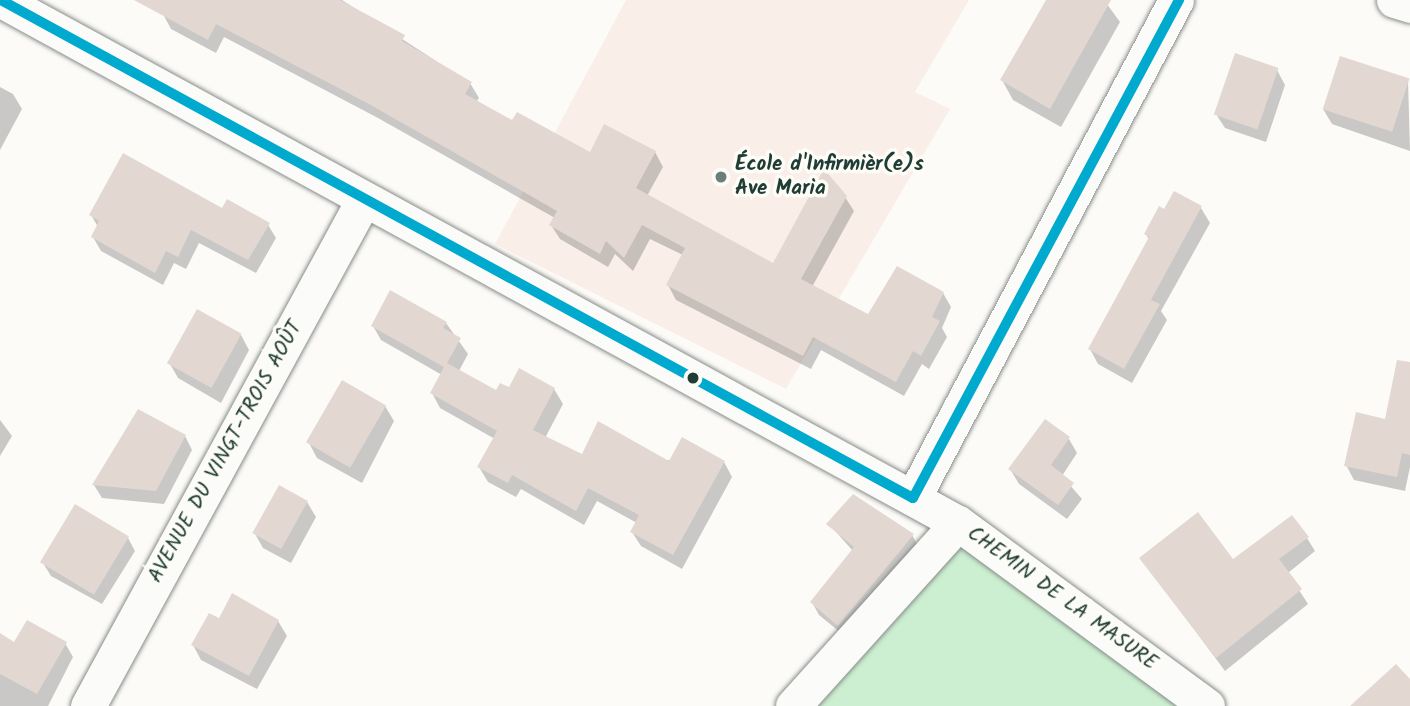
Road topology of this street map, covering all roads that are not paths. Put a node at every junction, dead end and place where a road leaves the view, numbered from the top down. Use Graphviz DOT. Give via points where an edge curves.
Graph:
graph roads {
  1 [pos="1,0"];
  2 [pos="1394,0"];
  3 [pos="1176,3"];
  4 [pos="1410,5"];
  5 [pos="364,199"];
  6 [pos="913,498"];
  7 [pos="958,523"];
  8 [pos="88,706"];
  9 [pos="793,706"];
  10 [pos="1208,706"];
  1 -- 5 [label="street, CHEMIN DE LA MASURE"];
  2 -- 4 [label="street"];
  3 -- 6 [label="street"];
  5 -- 6 [label="street, CHEMIN DE LA MASURE"];
  5 -- 8 [label="street, AVENUE DU VINGT-TROIS AOÛT"];
  6 -- 7 [label="street, CHEMIN DE LA MASURE"];
  7 -- 9 [label="street"];
  7 -- 10 [label="street, CHEMIN DE LA MASURE"];
}
